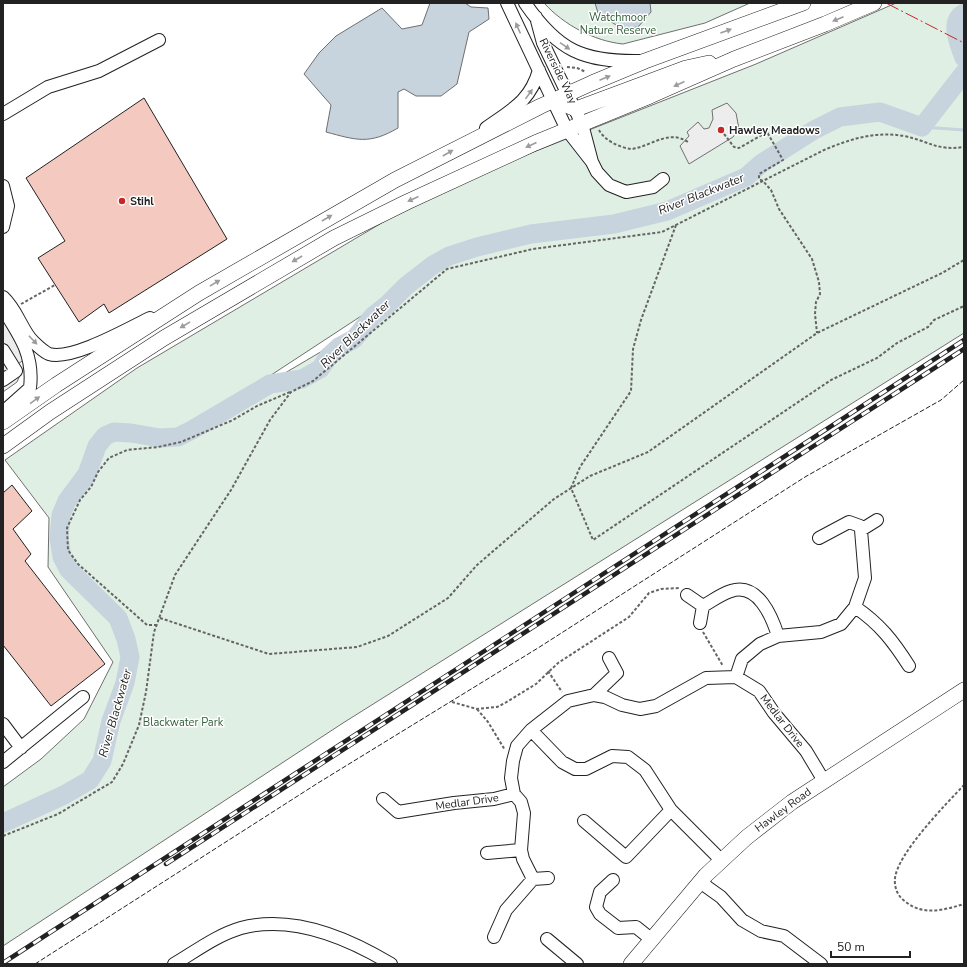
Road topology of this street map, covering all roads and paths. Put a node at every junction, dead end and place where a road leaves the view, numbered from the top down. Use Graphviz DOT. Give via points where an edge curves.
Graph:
graph roads {
  1 [pos="507,3"];
  2 [pos="525,3"];
  3 [pos="802,3"];
  4 [pos="874,3"];
  5 [pos="536,17"];
  6 [pos="159,40"];
  7 [pos="734,59"];
  8 [pos="645,61"];
  9 [pos="567,67"];
  10 [pos="539,70"];
  11 [pos="587,73"];
  12 [pos="569,94"];
  13 [pos="554,100"];
  14 [pos="576,109"];
  15 [pos="3,114"];
  16 [pos="590,125"];
  17 [pos="567,130"];
  18 [pos="721,130"];
  19 [pos="688,142"];
  20 [pos="465,143"];
  21 [pos="964,147"];
  22 [pos="592,162"];
  23 [pos="662,179"];
  24 [pos="763,181"];
  25 [pos="3,186"];
  26 [pos="676,225"];
  27 [pos="3,227"];
  28 [pos="964,260"];
  29 [pos="55,285"];
  30 [pos="199,293"];
  31 [pos="3,297"];
  32 [pos="964,306"];
  33 [pos="8,309"];
  34 [pos="817,333"];
  35 [pos="3,350"];
  36 [pos="4,380"];
  37 [pos="291,392"];
  38 [pos="3,412"];
  39 [pos="3,422"];
  40 [pos="3,446"];
  41 [pos="571,488"];
  42 [pos="877,520"];
  43 [pos="861,530"];
  44 [pos="819,538"];
  45 [pos="687,595"];
  46 [pos="703,606"];
  47 [pos="855,607"];
  48 [pos="160,618"];
  49 [pos="700,623"];
  50 [pos="157,625"];
  51 [pos="778,636"];
  52 [pos="609,658"];
  53 [pos="909,666"];
  54 [pos="548,671"];
  55 [pos="732,677"];
  56 [pos="964,690"];
  57 [pos="594,695"];
  58 [pos="83,697"];
  59 [pos="568,701"];
  60 [pos="452,702"];
  61 [pos="477,709"];
  62 [pos="3,724"];
  63 [pos="531,730"];
  64 [pos="20,748"];
  65 [pos="513,761"];
  66 [pos="3,762"];
  67 [pos="824,781"];
  68 [pos="964,785"];
  69 [pos="514,794"];
  70 [pos="383,799"];
  71 [pos="671,810"];
  72 [pos="584,821"];
  73 [pos="3,836"];
  74 [pos="520,850"];
  75 [pos="487,853"];
  76 [pos="721,860"];
  77 [pos="548,878"];
  78 [pos="533,879"];
  79 [pos="613,880"];
  80 [pos="700,882"];
  81 [pos="964,904"];
  82 [pos="494,937"];
  83 [pos="547,939"];
  84 [pos="651,940"];
  85 [pos="174,964"];
  86 [pos="391,964"];
  87 [pos="577,964"];
  88 [pos="631,964"];
  89 [pos="821,964"];
  10 -- 1 [label="street, Riverside Way, one-way"];
  2 -- 5 [label="street, Riverside Way"];
  8 -- 3 [label="main road, one-way"];
  4 -- 7 [label="main road, one-way"];
  5 -- 8 [label="street, Riverside Way, one-way" via="566,47 582,54 610,61"];
  5 -- 12 [label="street, Riverside Way" via="544,43"];
  6 -- 15 [label="street" via="99,71 48,87"];
  7 -- 14 [label="main road" via="686,68"];
  7 -- 16 [label="main road, one-way"];
  12 -- 8 [label="main road, one-way"];
  9 -- 11 [label="path"];
  10 -- 13 [label="street, Riverside Way"];
  20 -- 10 [label="street, Riverside Way, one-way" via="524,100 533,89"];
  12 -- 13 [label="main road"];
  12 -- 14 [label="street, Riverside Way"];
  13 -- 14 [label="main road"];
  13 -- 17 [label="street, Riverside Way"];
  13 -- 20 [label="main road"];
  14 -- 16 [label="street, Riverside Way"];
  16 -- 17 [label="main road"];
  16 -- 19 [label="path" via="626,148 638,148 672,136"];
  16 -- 22 [label="street, Riverside Way"];
  17 -- 22 [label="street, Riverside Way"];
  17 -- 40 [label="main road, one-way" via="474,170 334,238 164,338 50,412"];
  18 -- 24 [label="path" via="734,147 739,148 766,132 783,160 759,174 758,177"];
  30 -- 20 [label="main road, one-way" via="395,180"];
  21 -- 24 [label="path" via="937,148 905,136 849,139"];
  22 -- 23 [label="street" via="609,185 626,192 653,186"];
  24 -- 26 [label="path"];
  24 -- 34 [label="path" via="812,259 819,288 815,314"];
  25 -- 27 [label="street" via="8,206"];
  26 -- 37 [label="path" via="662,232 533,249 447,269 313,381"];
  26 -- 41 [label="path" via="633,349 631,391 580,467"];
  28 -- 34 [label="path"];
  29 -- 33 [label="path"];
  33 -- 30 [label="street, one-way" via="31,339 49,354 59,354 86,349"];
  39 -- 30 [label="main road, one-way"];
  31 -- 33 [label="street"];
  32 -- 41 [label="path" via="934,320 928,328 897,343 877,358 830,380 592,540"];
  33 -- 38 [label="street" via="29,357 32,372 30,388"];
  34 -- 41 [label="path" via="648,452 590,476"];
  35 -- 36 [label="street" via="16,371"];
  37 -- 48 [label="path" via="270,420 231,490 176,575"];
  37 -- 50 [label="path" via="181,442 127,450 109,458 80,500 67,528 68,550 78,564 147,625"];
  41 -- 48 [label="path" via="554,499 477,565 448,598 388,636 357,648 268,654"];
  42 -- 43 [label="street"];
  43 -- 44 [label="street" via="860,526 849,522"];
  43 -- 47 [label="street" via="865,578"];
  45 -- 46 [label="street"];
  45 -- 54 [label="path" via="685,590 676,587 649,593 630,617"];
  46 -- 49 [label="street"];
  46 -- 51 [label="street" via="732,591 745,590 757,598 770,614"];
  47 -- 51 [label="street" via="841,624 821,632"];
  47 -- 53 [label="street" via="892,639"];
  48 -- 50 [label="path"];
  49 -- 55 [label="path" via="705,636"];
  50 -- 73 [label="path" via="139,726 124,764 112,782 58,814"];
  51 -- 55 [label="street" via="760,644 742,659"];
  52 -- 57 [label="street" via="617,673"];
  54 -- 59 [label="path"];
  54 -- 61 [label="path" via="524,692 505,703 497,707"];
  55 -- 57 [label="street, Medlar Drive" via="706,678 656,706 640,709"];
  55 -- 67 [label="street, Medlar Drive" via="759,691 774,714 806,751"];
  56 -- 67 [label="main road, Hawley Road"];
  57 -- 59 [label="street, Medlar Drive"];
  58 -- 64 [label="street"];
  59 -- 63 [label="street, Medlar Drive"];
  60 -- 61 [label="path"];
  61 -- 65 [label="path"];
  62 -- 64 [label="street"];
  63 -- 65 [label="street, Medlar Drive" via="517,746"];
  63 -- 71 [label="street" via="562,762 575,769 586,769 612,756 628,757 645,770"];
  64 -- 66 [label="street"];
  65 -- 69 [label="street, Medlar Drive" via="510,778"];
  67 -- 76 [label="main road, Hawley Road" via="772,817"];
  68 -- 81 [label="path" via="907,853 895,877 900,898 912,908 931,912"];
  69 -- 70 [label="street, Medlar Drive" via="398,812"];
  69 -- 74 [label="street, Medlar Drive" via="521,802 524,813"];
  71 -- 72 [label="street" via="626,857"];
  71 -- 76 [label="street"];
  74 -- 75 [label="street"];
  74 -- 78 [label="street, Medlar Drive"];
  76 -- 80 [label="main road, Hawley Road"];
  77 -- 78 [label="street"];
  78 -- 82 [label="street" via="506,910"];
  79 -- 84 [label="street" via="600,892 596,907 600,914 618,928 636,927"];
  80 -- 84 [label="main road, Hawley Road"];
  80 -- 89 [label="street" via="721,897 742,920 761,931 784,936"];
  83 -- 87 [label="street"];
  84 -- 88 [label="main road, Hawley Road"];
  85 -- 86 [label="street" via="216,938 241,928 262,924 288,925 322,932 370,952"];
}
